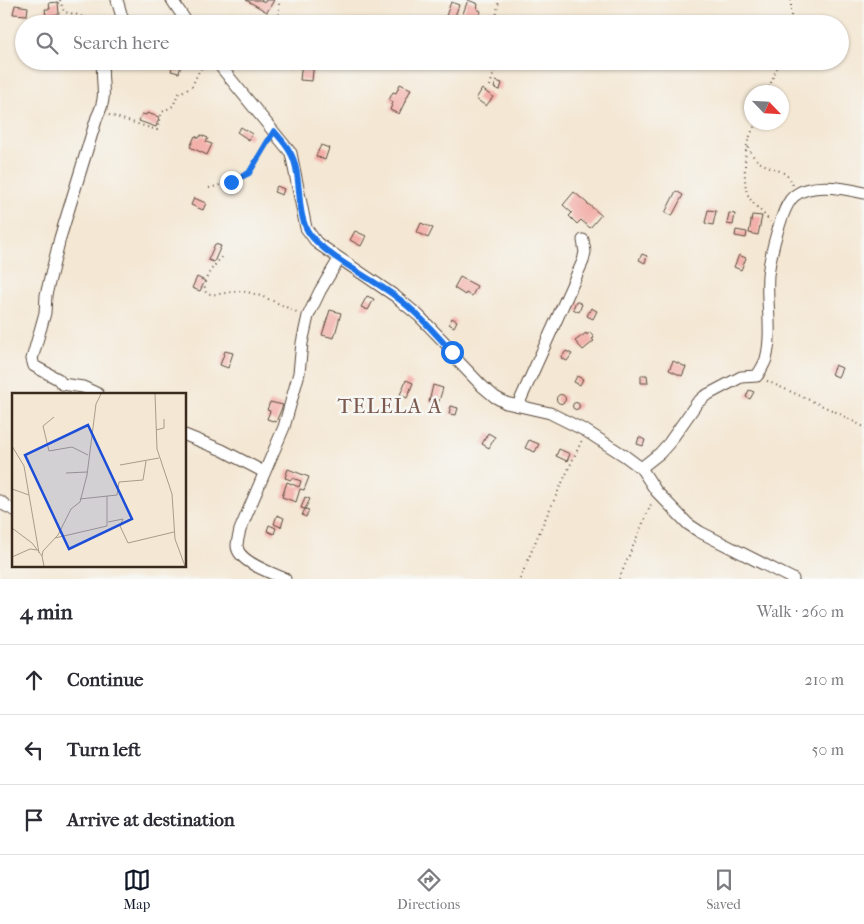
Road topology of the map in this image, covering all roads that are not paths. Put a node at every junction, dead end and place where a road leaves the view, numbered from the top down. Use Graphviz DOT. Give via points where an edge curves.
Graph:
graph roads {
  1 [pos="117,0"];
  2 [pos="172,0"];
  3 [pos="119,15"];
  4 [pos="182,15"];
  5 [pos="102,70"];
  6 [pos="224,70"];
  7 [pos="864,192"];
  8 [pos="583,240"];
  9 [pos="338,259"];
  10 [pos="63,390"];
  11 [pos="96,393"];
  12 [pos="518,405"];
  13 [pos="186,435"];
  14 [pos="641,468"];
  15 [pos="264,472"];
  16 [pos="0,501"];
  17 [pos="12,509"];
  18 [pos="285,579"];
  19 [pos="793,579"];
  1 -- 3 [label="street"];
  2 -- 4 [label="street"];
  5 -- 10 [label="street" via="105,91 101,109 60,238 32,360 34,366 58,379"];
  6 -- 9 [label="street" via="291,152 306,228"];
  7 -- 14 [label="street" via="833,187 794,196 776,233 768,276 766,360 757,376 741,377 705,396 669,443"];
  8 -- 12 [label="street" via="583,261"];
  9 -- 12 [label="street" via="395,296 419,316 495,397"];
  9 -- 15 [label="street" via="308,316 299,373 284,428"];
  10 -- 11 [label="street" via="83,387"];
  12 -- 14 [label="street" via="550,413 586,431"];
  13 -- 15 [label="street"];
  14 -- 19 [label="street" via="656,491 688,524"];
  15 -- 18 [label="street" via="240,530 237,546 240,556"];
  16 -- 17 [label="street"];
}
